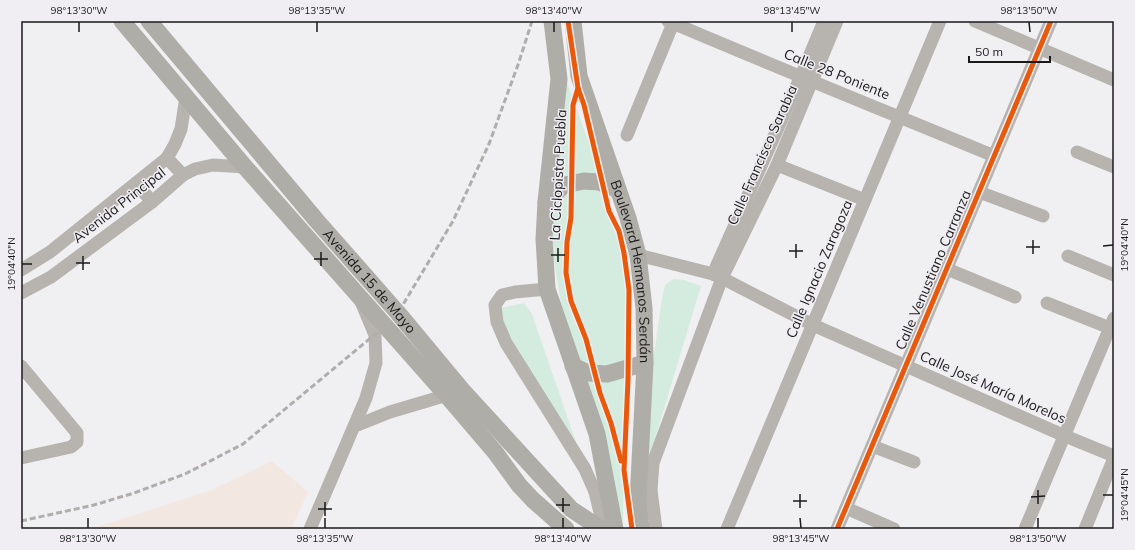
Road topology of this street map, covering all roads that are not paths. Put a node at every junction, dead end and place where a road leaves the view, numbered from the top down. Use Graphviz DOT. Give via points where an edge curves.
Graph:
graph roads {
  1 [pos="122,21"];
  2 [pos="149,21"];
  3 [pos="552,21"];
  4 [pos="573,21"];
  5 [pos="824,21"];
  6 [pos="838,21"];
  7 [pos="940,21"];
  8 [pos="975,21"];
  9 [pos="1051,21"];
  10 [pos="672,22"];
  11 [pos="1039,48"];
  12 [pos="806,79"];
  13 [pos="1114,80"];
  14 [pos="186,97"];
  15 [pos="900,116"];
  16 [pos="627,135"];
  17 [pos="1076,152"];
  18 [pos="994,156"];
  19 [pos="167,158"];
  20 [pos="777,165"];
  21 [pos="245,167"];
  22 [pos="1114,167"];
  23 [pos="183,175"];
  24 [pos="136,183"];
  25 [pos="618,190"];
  26 [pos="979,192"];
  27 [pos="865,200"];
  28 [pos="152,202"];
  29 [pos="546,202"];
  30 [pos="1043,216"];
  31 [pos="638,255"];
  32 [pos="1068,256"];
  33 [pos="947,269"];
  34 [pos="21,270"];
  35 [pos="1114,275"];
  36 [pos="717,276"];
  37 [pos="547,289"];
  38 [pos="21,293"];
  39 [pos="359,297"];
  40 [pos="1015,297"];
  41 [pos="1047,303"];
  42 [pos="1112,323"];
  43 [pos="812,325"];
  44 [pos="645,363"];
  45 [pos="21,366"];
  46 [pos="573,366"];
  47 [pos="906,366"];
  48 [pos="26,377"];
  49 [pos="454,393"];
  50 [pos="355,426"];
  51 [pos="1064,436"];
  52 [pos="872,446"];
  53 [pos="1114,457"];
  54 [pos="21,458"];
  55 [pos="914,462"];
  56 [pos="846,508"];
  57 [pos="310,529"];
  58 [pos="566,529"];
  59 [pos="601,529"];
  60 [pos="604,529"];
  61 [pos="615,529"];
  62 [pos="641,529"];
  63 [pos="656,529"];
  64 [pos="727,529"];
  65 [pos="838,529"];
  66 [pos="894,529"];
  67 [pos="1025,529"];
  68 [pos="1085,529"];
  1 -- 14 [label="main road, Avenida 15 de Mayo"];
  2 -- 49 [label="main road, Avenida 15 de Mayo" via="398,313"];
  3 -- 29 [label="main road" via="559,79"];
  4 -- 25 [label="main road, Boulevard Hermanos Serdán" via="579,76"];
  5 -- 12 [label="street, Calle Francisco Sarabia"];
  6 -- 12 [label="street, Calle Francisco Sarabia"];
  7 -- 15 [label="street, Calle Ignacio Zaragoza"];
  8 -- 11 [label="street"];
  9 -- 11 [label="street, Calle Venustiano Carranza"];
  10 -- 12 [label="street, Calle 28 Poniente"];
  10 -- 16 [label="street"];
  11 -- 13 [label="street"];
  11 -- 18 [label="street, Calle Venustiano Carranza"];
  12 -- 15 [label="street, Calle 28 Poniente"];
  12 -- 20 [label="street, Calle Francisco Sarabia"];
  12 -- 36 [label="street, Calle Francisco Sarabia"];
  14 -- 19 [label="street, Avenida Principal" via="181,129"];
  14 -- 21 [label="main road, Avenida 15 de Mayo"];
  15 -- 18 [label="street, Calle 28 Poniente"];
  15 -- 27 [label="street, Calle Ignacio Zaragoza"];
  17 -- 22 [label="street"];
  18 -- 26 [label="street, Calle Venustiano Carranza"];
  19 -- 23 [label="street"];
  19 -- 24 [label="street, Avenida Principal"];
  20 -- 27 [label="street"];
  20 -- 36 [label="street, Calle Francisco Sarabia"];
  21 -- 23 [label="street, Avenida Principal" via="213,165"];
  21 -- 39 [label="main road, Avenida 15 de Mayo"];
  23 -- 28 [label="street, Avenida Principal"];
  24 -- 28 [label="street"];
  24 -- 34 [label="street, Avenida Principal" via="50,252"];
  25 -- 29 [label="main road" via="599,182 584,181 564,185"];
  25 -- 31 [label="main road, Boulevard Hermanos Serdán"];
  26 -- 30 [label="street"];
  26 -- 33 [label="street, Calle Venustiano Carranza"];
  27 -- 43 [label="street, Calle Ignacio Zaragoza"];
  28 -- 38 [label="street, Avenida Principal" via="51,277"];
  29 -- 37 [label="main road" via="544,246"];
  31 -- 36 [label="street, Calle José María Morelos"];
  31 -- 44 [label="main road, Boulevard Hermanos Serdán" via="644,308"];
  32 -- 35 [label="street"];
  33 -- 40 [label="street"];
  33 -- 47 [label="street, Calle Venustiano Carranza"];
  36 -- 43 [label="street, Calle José María Morelos"];
  36 -- 63 [label="street" via="653,463 650,490"];
  37 -- 46 [label="main road"];
  37 -- 60 [label="street" via="502,296 495,306 497,322 506,343 585,469 595,492"];
  39 -- 49 [label="main road, Avenida 15 de Mayo"];
  39 -- 50 [label="street" via="375,335 376,363"];
  41 -- 42 [label="street"];
  42 -- 51 [label="street"];
  43 -- 47 [label="street, Calle José María Morelos"];
  43 -- 64 [label="street, Calle Ignacio Zaragoza"];
  44 -- 46 [label="main road" via="607,374 588,373"];
  44 -- 62 [label="main road, Boulevard Hermanos Serdán" via="638,501"];
  45 -- 48 [label="street"];
  46 -- 61 [label="main road" via="597,434"];
  47 -- 51 [label="street, Calle José María Morelos"];
  47 -- 52 [label="street, Calle Venustiano Carranza"];
  48 -- 54 [label="street" via="77,433 77,442 71,447"];
  49 -- 50 [label="street" via="390,412"];
  49 -- 58 [label="main road, Avenida 15 de Mayo" via="519,485"];
  49 -- 59 [label="main road, Avenida 15 de Mayo" via="571,509"];
  50 -- 57 [label="street"];
  51 -- 53 [label="street, Calle José María Morelos"];
  51 -- 67 [label="street"];
  52 -- 55 [label="street"];
  52 -- 56 [label="street, Calle Venustiano Carranza"];
  53 -- 68 [label="street, Calle José María Morelos"];
  56 -- 65 [label="street, Calle Venustiano Carranza"];
  56 -- 66 [label="street"];
}
